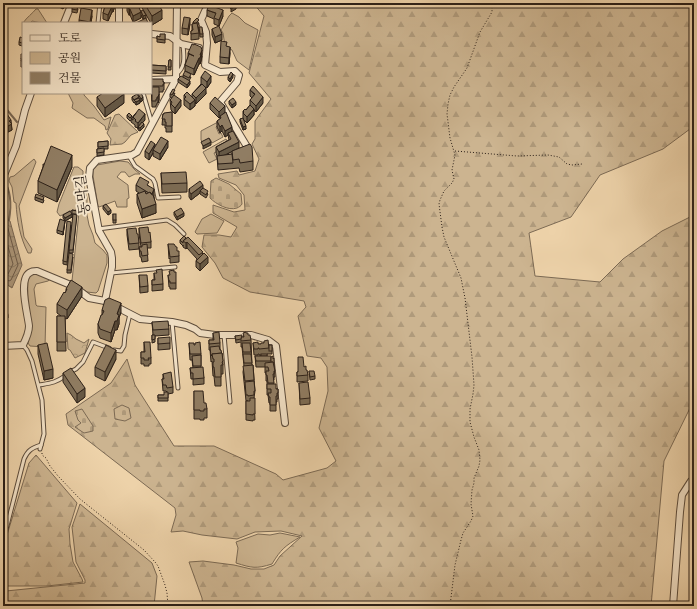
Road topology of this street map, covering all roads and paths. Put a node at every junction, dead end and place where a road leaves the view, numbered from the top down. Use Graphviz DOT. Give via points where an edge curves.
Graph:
graph roads {
  1 [pos="72,3"];
  2 [pos="100,3"];
  3 [pos="119,3"];
  4 [pos="177,3"];
  5 [pos="211,3"];
  6 [pos="492,3"];
  7 [pos="64,22"];
  8 [pos="98,22"];
  9 [pos="119,22"];
  10 [pos="152,34"];
  11 [pos="180,43"];
  12 [pos="206,50"];
  13 [pos="176,77"];
  14 [pos="152,80"];
  15 [pos="31,94"];
  16 [pos="143,94"];
  17 [pos="152,123"];
  18 [pos="246,145"];
  19 [pos="454,150"];
  20 [pos="129,156"];
  21 [pos="582,164"];
  22 [pos="3,176"];
  23 [pos="179,196"];
  24 [pos="98,229"];
  25 [pos="184,234"];
  26 [pos="175,267"];
  27 [pos="111,274"];
  28 [pos="105,301"];
  29 [pos="130,314"];
  30 [pos="172,322"];
  31 [pos="224,335"];
  32 [pos="23,344"];
  33 [pos="3,346"];
  34 [pos="39,385"];
  35 [pos="178,388"];
  36 [pos="230,402"];
  37 [pos="285,423"];
  38 [pos="41,447"];
  39 [pos="694,480"];
  40 [pos="3,536"];
  41 [pos="168,606"];
  42 [pos="450,606"];
  43 [pos="673,606"];
  1 -- 7 [label="street"];
  2 -- 8 [label="lane"];
  3 -- 9 [label="street"];
  4 -- 11 [label="street"];
  5 -- 12 [label="street" via="201,20 206,32"];
  6 -- 19 [label="path" via="492,12 480,32 467,68 450,95 447,114"];
  10 -- 11 [label="street" via="170,36"];
  11 -- 12 [label="street"];
  11 -- 13 [label="street"];
  12 -- 18 [label="street" via="205,65 220,72 235,71 239,75 237,82 220,102"];
  13 -- 14 [label="street"];
  13 -- 17 [label="street"];
  15 -- 22 [label="street" via="16,146"];
  16 -- 17 [label="lane"];
  17 -- 20 [label="street" via="137,152"];
  19 -- 21 [label="path" via="517,156 548,154 559,157 567,164"];
  19 -- 42 [label="path" via="454,179 442,194 439,208 444,237 461,278 466,298 474,385 470,422 480,460 472,490 473,516 461,540"];
  20 -- 23 [label="lane" via="135,166 153,179 158,198"];
  20 -- 24 [label="street, 동막길" via="97,160 90,168 89,177"];
  24 -- 25 [label="lane" via="167,220"];
  24 -- 27 [label="street, 동막길" via="111,252"];
  26 -- 27 [label="lane"];
  27 -- 28 [label="street, 동막길"];
  28 -- 29 [label="street"];
  28 -- 32 [label="street" via="89,298 74,286 31,271 27,274 24,286 29,327"];
  29 -- 30 [label="street" via="140,319"];
  29 -- 34 [label="lane" via="121,351 93,342 83,362 76,369 57,382"];
  30 -- 31 [label="street" via="186,324 200,333"];
  30 -- 35 [label="lane"];
  31 -- 36 [label="lane"];
  31 -- 37 [label="street" via="251,335 268,340 276,346"];
  32 -- 33 [label="street"];
  32 -- 34 [label="lane" via="32,361"];
  34 -- 38 [label="lane" via="44,434"];
  38 -- 40 [label="lane" via="34,448 24,459"];
  38 -- 41 [label="path" via="42,455 53,471 80,499 156,562 166,585"];
  39 -- 43 [label="street" via="682,495"];
}
